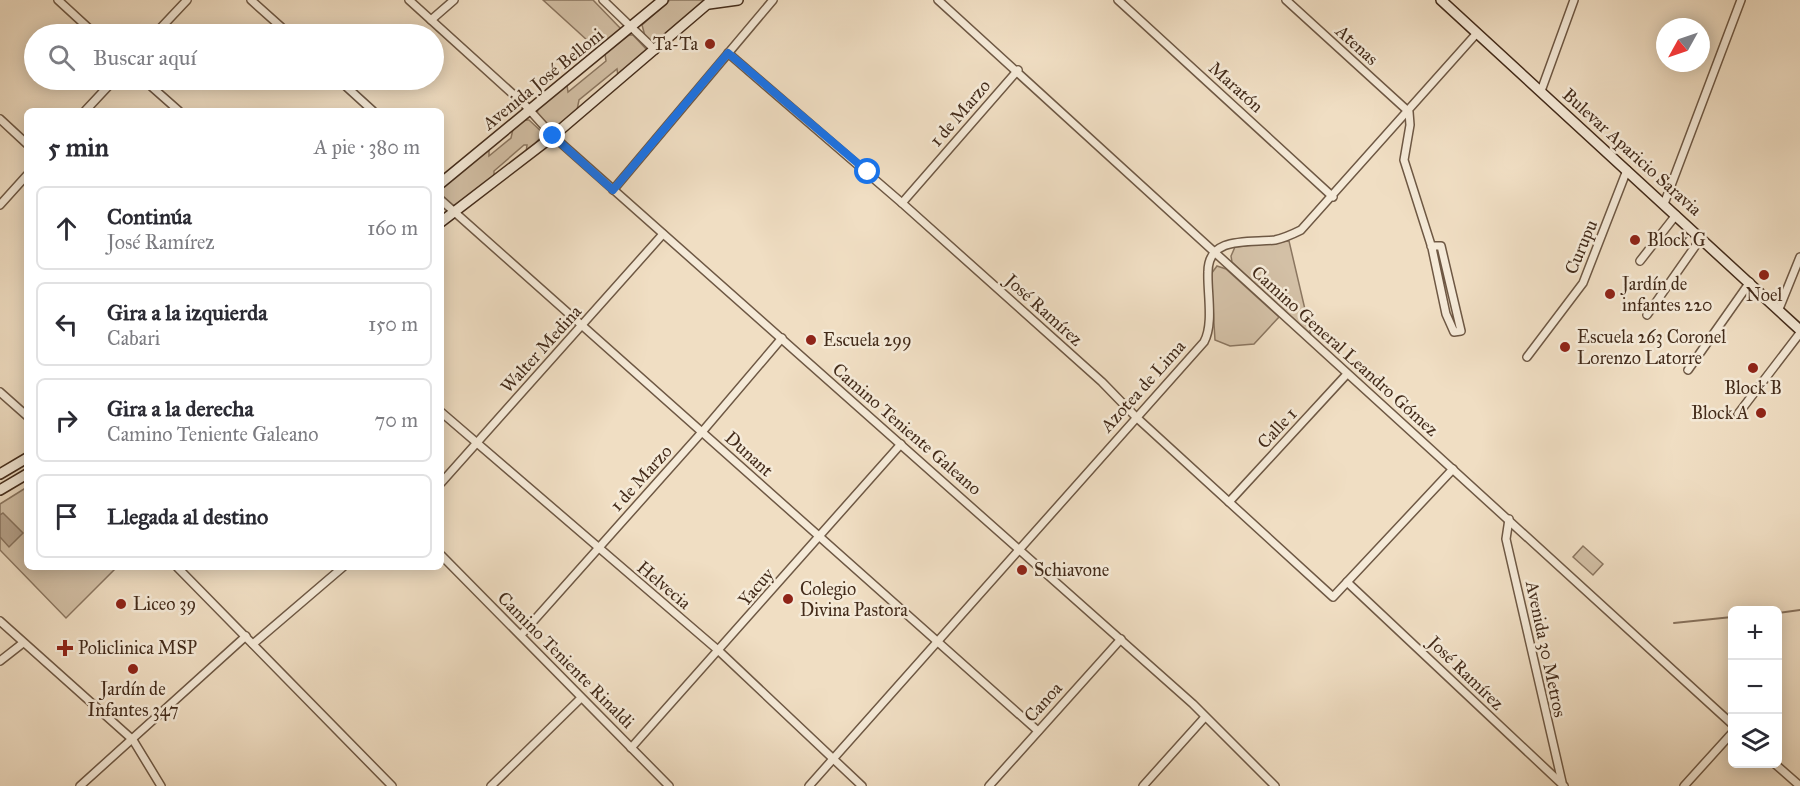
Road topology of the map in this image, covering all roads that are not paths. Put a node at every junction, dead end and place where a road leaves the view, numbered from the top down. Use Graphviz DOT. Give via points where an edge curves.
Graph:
graph roads {
  1 [pos="58,0"];
  2 [pos="187,0"];
  3 [pos="251,0"];
  4 [pos="409,0"];
  5 [pos="454,0"];
  6 [pos="603,0"];
  7 [pos="663,0"];
  8 [pos="738,0"];
  9 [pos="773,0"];
  10 [pos="938,0"];
  11 [pos="1118,0"];
  12 [pos="1286,0"];
  13 [pos="1441,0"];
  14 [pos="1574,0"];
  15 [pos="1741,0"];
  16 [pos="710,2"];
  17 [pos="431,20"];
  18 [pos="84,24"];
  19 [pos="164,24"];
  20 [pos="278,24"];
  21 [pos="435,24"];
  22 [pos="633,28"];
  23 [pos="444,32"];
  24 [pos="1477,33"];
  25 [pos="655,50"];
  26 [pos="728,53"];
  27 [pos="1017,70"];
  28 [pos="105,90"];
  29 [pos="155,90"];
  30 [pos="350,90"];
  31 [pos="1540,91"];
  32 [pos="88,108"];
  33 [pos="176,108"];
  34 [pos="370,108"];
  35 [pos="530,111"];
  36 [pos="1408,112"];
  37 [pos="0,119"];
  38 [pos="553,136"];
  39 [pos="24,141"];
  40 [pos="1627,170"];
  41 [pos="444,177"];
  42 [pos="24,178"];
  43 [pos="613,190"];
  44 [pos="1333,197"];
  45 [pos="902,202"];
  46 [pos="444,203"];
  47 [pos="1664,204"];
  48 [pos="0,205"];
  49 [pos="455,213"];
  50 [pos="1676,214"];
  51 [pos="444,220"];
  52 [pos="663,234"];
  53 [pos="1701,238"];
  54 [pos="1431,246"];
  55 [pos="1215,252"];
  56 [pos="1800,257"];
  57 [pos="1640,261"];
  58 [pos="1750,282"];
  59 [pos="1779,309"];
  60 [pos="1647,315"];
  61 [pos="582,326"];
  62 [pos="1800,331"];
  63 [pos="782,338"];
  64 [pos="1527,357"];
  65 [pos="1688,370"];
  66 [pos="1347,374"];
  67 [pos="0,392"];
  68 [pos="24,413"];
  69 [pos="1738,414"];
  70 [pos="444,415"];
  71 [pos="1136,417"];
  72 [pos="702,432"];
  73 [pos="477,444"];
  74 [pos="901,444"];
  75 [pos="24,460"];
  76 [pos="1453,469"];
  77 [pos="0,474"];
  78 [pos="24,476"];
  79 [pos="444,480"];
  80 [pos="0,490"];
  81 [pos="1229,502"];
  82 [pos="1509,519"];
  83 [pos="820,537"];
  84 [pos="1020,548"];
  85 [pos="598,550"];
  86 [pos="444,558"];
  87 [pos="180,570"];
  88 [pos="339,570"];
  89 [pos="1347,582"];
  90 [pos="0,621"];
  91 [pos="520,635"];
  92 [pos="246,636"];
  93 [pos="1121,639"];
  94 [pos="936,642"];
  95 [pos="23,643"];
  96 [pos="253,644"];
  97 [pos="719,651"];
  98 [pos="0,661"];
  99 [pos="581,698"];
  100 [pos="1205,717"];
  101 [pos="1728,720"];
  102 [pos="1038,731"];
  103 [pos="1728,737"];
  104 [pos="133,740"];
  105 [pos="631,747"];
  106 [pos="833,759"];
  107 [pos="1780,768"];
  108 [pos="80,786"];
  109 [pos="161,786"];
  110 [pos="392,786"];
  111 [pos="491,786"];
  112 [pos="669,786"];
  113 [pos="809,786"];
  114 [pos="862,786"];
  115 [pos="988,786"];
  116 [pos="1143,786"];
  117 [pos="1275,786"];
  118 [pos="1563,786"];
  119 [pos="1684,786"];
  120 [pos="1800,786"];
  1 -- 18 [label="street"];
  2 -- 19 [label="street"];
  3 -- 20 [label="street"];
  4 -- 17 [label="street, Camino Teniente Galeano"];
  5 -- 17 [label="street"];
  6 -- 22 [label="street"];
  7 -- 22 [label="main road, Avenida José Belloni"];
  8 -- 16 [label="main road"];
  9 -- 26 [label="street"];
  10 -- 27 [label="street, Camino General Leandro Gómez"];
  11 -- 44 [label="street, Maratón"];
  12 -- 36 [label="street, Atenas"];
  13 -- 24 [label="main road, Bulevar Aparicio Saravia"];
  14 -- 31 [label="street"];
  15 -- 47 [label="street"];
  16 -- 25 [label="main road"];
  17 -- 21 [label="street, Camino Teniente Galeano"];
  22 -- 25 [label="street"];
  22 -- 35 [label="main road, Avenida José Belloni"];
  23 -- 35 [label="street, Camino Teniente Galeano"];
  24 -- 31 [label="main road, Bulevar Aparicio Saravia"];
  24 -- 36 [label="street"];
  25 -- 38 [label="main road"];
  26 -- 43 [label="street"];
  26 -- 45 [label="street, José Ramírez"];
  27 -- 45 [label="street, 1 de Marzo"];
  27 -- 55 [label="street, Camino General Leandro Gómez"];
  28 -- 32 [label="street"];
  29 -- 33 [label="street"];
  30 -- 34 [label="street"];
  31 -- 40 [label="main road, Bulevar Aparicio Saravia"];
  35 -- 38 [label="street, Camino Teniente Galeano"];
  35 -- 41 [label="main road, Avenida José Belloni"];
  36 -- 44 [label="street"];
  36 -- 54 [label="street" via="1410,125 1404,160"];
  37 -- 39 [label="street"];
  38 -- 43 [label="street, Camino Teniente Galeano"];
  38 -- 49 [label="main road"];
  40 -- 47 [label="main road, Bulevar Aparicio Saravia"];
  40 -- 64 [label="street, Curupu" via="1583,283"];
  42 -- 48 [label="street"];
  43 -- 52 [label="street, Camino Teniente Galeano"];
  44 -- 55 [label="street" via="1294,234 1274,240 1232,242"];
  45 -- 71 [label="street, José Ramírez"];
  46 -- 49 [label="street, Dunant"];
  47 -- 50 [label="main road, Bulevar Aparicio Saravia"];
  49 -- 51 [label="main road"];
  49 -- 61 [label="street, Dunant"];
  50 -- 53 [label="main road, Bulevar Aparicio Saravia"];
  50 -- 57 [label="street"];
  52 -- 61 [label="street, Walter Medina"];
  52 -- 63 [label="street, Camino Teniente Galeano"];
  53 -- 58 [label="main road, Bulevar Aparicio Saravia"];
  53 -- 60 [label="street"];
  54 -- 54 [label="street" via="1446,314 1454,332 1461,331 1441,246"];
  55 -- 66 [label="street, Camino General Leandro Gómez"];
  55 -- 71 [label="street, Azotea de Lima" via="1208,268 1206,338"];
  56 -- 59 [label="street"];
  58 -- 59 [label="main road, Bulevar Aparicio Saravia"];
  58 -- 65 [label="street"];
  59 -- 62 [label="main road, Bulevar Aparicio Saravia"];
  61 -- 72 [label="street, Dunant"];
  61 -- 73 [label="street, Walter Medina"];
  62 -- 69 [label="street"];
  63 -- 72 [label="street, 1 de Marzo"];
  63 -- 74 [label="street, Camino Teniente Galeano"];
  66 -- 76 [label="street, Camino General Leandro Gómez"];
  66 -- 81 [label="street, Calle 1"];
  67 -- 68 [label="street"];
  70 -- 73 [label="street, Helvecia"];
  71 -- 81 [label="street, José Ramírez"];
  71 -- 84 [label="street, Azotea de Lima"];
  72 -- 83 [label="street, Dunant"];
  72 -- 85 [label="street, 1 de Marzo"];
  73 -- 79 [label="street, Walter Medina"];
  73 -- 85 [label="street, Helvecia"];
  74 -- 83 [label="street, Yacuy"];
  74 -- 84 [label="street, Camino Teniente Galeano"];
  75 -- 77 [label="main road"];
  76 -- 82 [label="street, Camino General Leandro Gómez"];
  76 -- 89 [label="street"];
  78 -- 80 [label="main road"];
  81 -- 89 [label="street, José Ramírez" via="1333,597"];
  82 -- 101 [label="street, Camino General Leandro Gómez"];
  82 -- 118 [label="street, Avenida 30 Metros" via="1506,539"];
  83 -- 94 [label="street, Dunant"];
  83 -- 97 [label="street, Yacuy"];
  84 -- 93 [label="street, Camino Teniente Galeano"];
  84 -- 94 [label="street, Azotea de Lima"];
  85 -- 91 [label="street, 1 de Marzo"];
  85 -- 97 [label="street, Helvecia"];
  86 -- 91 [label="street, Camino Teniente Rinaldi"];
  87 -- 92 [label="street"];
  88 -- 96 [label="street"];
  89 -- 118 [label="street, José Ramírez"];
  90 -- 95 [label="street"];
  91 -- 99 [label="street, Camino Teniente Rinaldi"];
  92 -- 96 [label="street"];
  92 -- 104 [label="street"];
  93 -- 100 [label="street, Camino Teniente Galeano"];
  93 -- 102 [label="street, Canoa"];
  94 -- 102 [label="street, Dunant"];
  94 -- 106 [label="street, Azotea de Lima"];
  95 -- 98 [label="street"];
  95 -- 104 [label="street"];
  96 -- 110 [label="street"];
  97 -- 105 [label="street, Yacuy"];
  97 -- 106 [label="street, Helvecia"];
  99 -- 105 [label="street, Camino Teniente Rinaldi"];
  99 -- 111 [label="street"];
  100 -- 116 [label="street"];
  100 -- 117 [label="street, Camino Teniente Galeano"];
  102 -- 115 [label="street, Canoa"];
  103 -- 119 [label="street"];
  104 -- 108 [label="street"];
  104 -- 109 [label="street"];
  105 -- 112 [label="street, Camino Teniente Rinaldi"];
  106 -- 113 [label="street, Azotea de Lima"];
  106 -- 114 [label="street, Helvecia"];
  107 -- 120 [label="street"];
}
